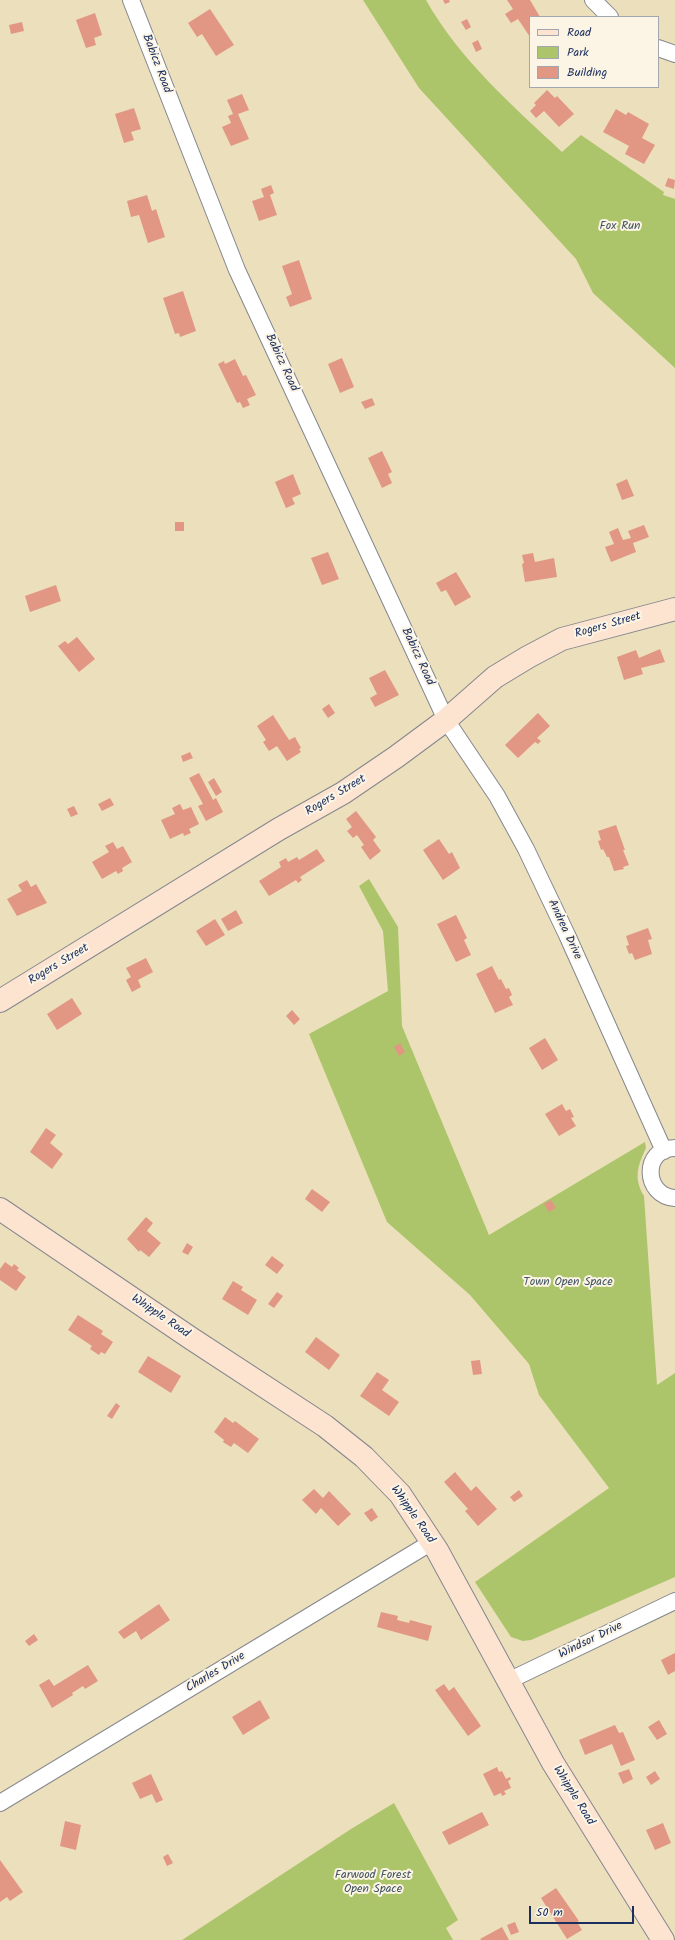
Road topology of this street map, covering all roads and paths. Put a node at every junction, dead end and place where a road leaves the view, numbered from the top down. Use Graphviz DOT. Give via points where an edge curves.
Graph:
graph roads {
  1 [pos="131,0"];
  2 [pos="593,0"];
  3 [pos="609,16"];
  4 [pos="659,48"];
  5 [pos="675,54"];
  6 [pos="675,609"];
  7 [pos="446,720"];
  8 [pos="0,1001"];
  9 [pos="669,1150"];
  10 [pos="675,1198"];
  11 [pos="0,1208"];
  12 [pos="432,1542"];
  13 [pos="675,1600"];
  14 [pos="508,1680"];
  15 [pos="0,1803"];
  16 [pos="663,1940"];
  1 -- 7 [label="street, Babicz Road" via="237,270"];
  2 -- 3 [label="street"];
  4 -- 5 [label="street"];
  6 -- 7 [label="main road, Rogers Street" via="562,639 495,676"];
  7 -- 8 [label="main road, Rogers Street" via="343,793 279,829"];
  7 -- 9 [label="street, Andrea Drive" via="497,796 526,849"];
  9 -- 10 [label="street, Andrea Drive" via="652,1162 650,1178 658,1192"];
  11 -- 12 [label="main road, Whipple Road" via="325,1426 364,1457 400,1494"];
  12 -- 14 [label="main road, Whipple Road"];
  12 -- 15 [label="street, Charles Drive"];
  13 -- 14 [label="street, Windsor Drive"];
  14 -- 16 [label="main road, Whipple Road" via="553,1763"];
}
